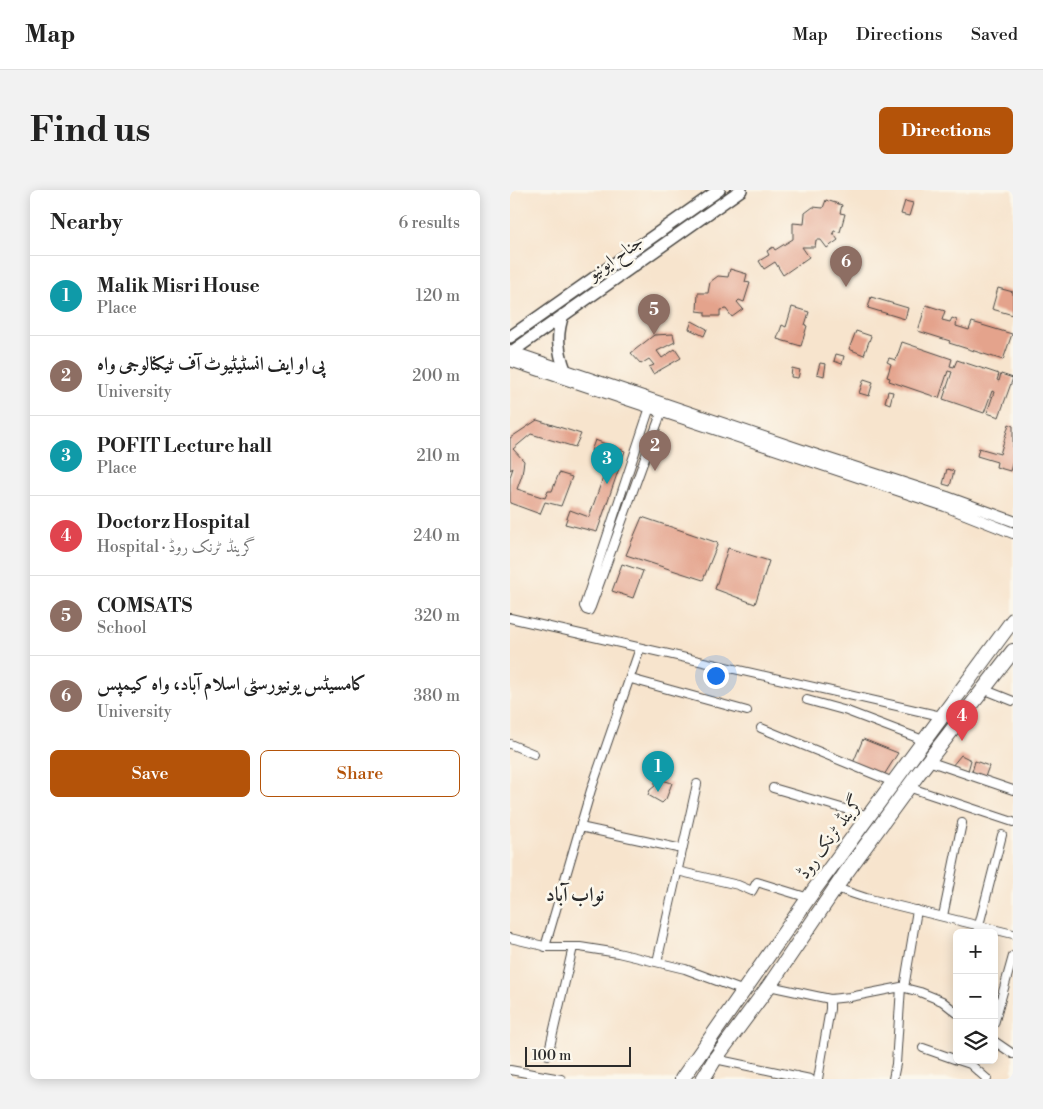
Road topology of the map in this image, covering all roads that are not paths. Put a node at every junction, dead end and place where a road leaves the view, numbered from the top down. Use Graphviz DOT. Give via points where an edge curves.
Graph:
graph roads {
  1 [pos="719,190"];
  2 [pos="741,190"];
  3 [pos="563,315"];
  4 [pos="510,337"];
  5 [pos="510,354"];
  6 [pos="564,374"];
  7 [pos="652,404"];
  8 [pos="664,408"];
  9 [pos="1013,521"];
  10 [pos="1013,533"];
  11 [pos="510,618"];
  12 [pos="1013,620"];
  13 [pos="640,648"];
  14 [pos="1013,651"];
  15 [pos="1009,664"];
  16 [pos="630,679"];
  17 [pos="983,689"];
  18 [pos="807,700"];
  19 [pos="1013,701"];
  20 [pos="747,711"];
  21 [pos="941,716"];
  22 [pos="762,728"];
  23 [pos="923,740"];
  24 [pos="510,744"];
  25 [pos="534,754"];
  26 [pos="928,761"];
  27 [pos="893,782"];
  28 [pos="697,784"];
  29 [pos="908,787"];
  30 [pos="773,788"];
  31 [pos="1013,790"];
  32 [pos="868,816"];
  33 [pos="1013,822"];
  34 [pos="962,823"];
  35 [pos="580,827"];
  36 [pos="1002,835"];
  37 [pos="682,849"];
  38 [pos="677,871"];
  39 [pos="836,888"];
  40 [pos="809,898"];
  41 [pos="918,910"];
  42 [pos="943,916"];
  43 [pos="978,929"];
  44 [pos="998,932"];
  45 [pos="1013,934"];
  46 [pos="510,938"];
  47 [pos="545,947"];
  48 [pos="573,947"];
  49 [pos="1013,956"];
  50 [pos="657,962"];
  51 [pos="769,986"];
  52 [pos="903,988"];
  53 [pos="744,991"];
  54 [pos="830,999"];
  55 [pos="953,1010"];
  56 [pos="995,1019"];
  57 [pos="998,1044"];
  58 [pos="923,1048"];
  59 [pos="1013,1054"];
  60 [pos="548,1055"];
  61 [pos="953,1058"];
  62 [pos="715,1059"];
  63 [pos="970,1064"];
  64 [pos="510,1070"];
  65 [pos="561,1079"];
  66 [pos="682,1079"];
  67 [pos="703,1079"];
  68 [pos="810,1079"];
  69 [pos="818,1079"];
  70 [pos="893,1079"];
  71 [pos="987,1079"];
  1 -- 4 [label="main road, جناح ایونیو"];
  2 -- 3 [label="main road, جناح ایونیو"];
  3 -- 5 [label="main road, جناح ایونیو"];
  3 -- 6 [label="main road" via="558,337"];
  5 -- 6 [label="street"];
  6 -- 7 [label="street"];
  7 -- 8 [label="street"];
  7 -- 8 [label="street" via="584,606 589,611"];
  8 -- 9 [label="street" via="947,497"];
  8 -- 10 [label="street"];
  11 -- 13 [label="street"];
  12 -- 21 [label="highway, گرینڈ ٹرنک روڈ"];
  13 -- 16 [label="street"];
  13 -- 21 [label="street"];
  14 -- 15 [label="highway, گرینڈ ٹرنک روڈ"];
  15 -- 17 [label="highway, گرینڈ ٹرنک روڈ"];
  16 -- 20 [label="street"];
  16 -- 35 [label="street"];
  17 -- 19 [label="street"];
  17 -- 26 [label="highway, گرینڈ ٹرنک روڈ"];
  18 -- 23 [label="street" via="847,710"];
  21 -- 23 [label="highway, گرینڈ ٹرنک روڈ"];
  22 -- 27 [label="street"];
  23 -- 27 [label="highway, گرینڈ ٹرنک روڈ"];
  24 -- 25 [label="street"];
  26 -- 29 [label="highway, گرینڈ ٹرنک روڈ"];
  26 -- 31 [label="street"];
  27 -- 32 [label="highway, گرینڈ ٹرنک روڈ"];
  28 -- 37 [label="street"];
  29 -- 33 [label="street"];
  29 -- 39 [label="highway, گرینڈ ٹرنک روڈ"];
  30 -- 32 [label="street"];
  32 -- 40 [label="highway, گرینڈ ٹرنک روڈ"];
  34 -- 42 [label="street"];
  35 -- 37 [label="street"];
  35 -- 47 [label="street"];
  36 -- 43 [label="street"];
  37 -- 38 [label="street"];
  38 -- 40 [label="street" via="738,885 750,891 757,882"];
  38 -- 50 [label="street"];
  39 -- 41 [label="street"];
  39 -- 51 [label="highway, گرینڈ ٹرنک روڈ"];
  40 -- 53 [label="highway, گرینڈ ٹرنک روڈ"];
  41 -- 42 [label="street"];
  41 -- 52 [label="street"];
  42 -- 43 [label="street"];
  44 -- 45 [label="street"];
  46 -- 47 [label="street"];
  47 -- 48 [label="street"];
  48 -- 50 [label="street"];
  48 -- 60 [label="street"];
  49 -- 56 [label="street"];
  50 -- 53 [label="street" via="686,969"];
  51 -- 54 [label="street"];
  51 -- 62 [label="highway, گرینڈ ٹرنک روڈ"];
  52 -- 54 [label="street"];
  52 -- 55 [label="street" via="942,1001"];
  52 -- 70 [label="street"];
  53 -- 66 [label="highway, گرینڈ ٹرنک روڈ"];
  54 -- 69 [label="street"];
  57 -- 59 [label="street"];
  58 -- 61 [label="street"];
  62 -- 67 [label="highway, گرینڈ ٹرنک روڈ"];
  62 -- 68 [label="street"];
  63 -- 71 [label="street"];
  64 -- 65 [label="street"];
}
